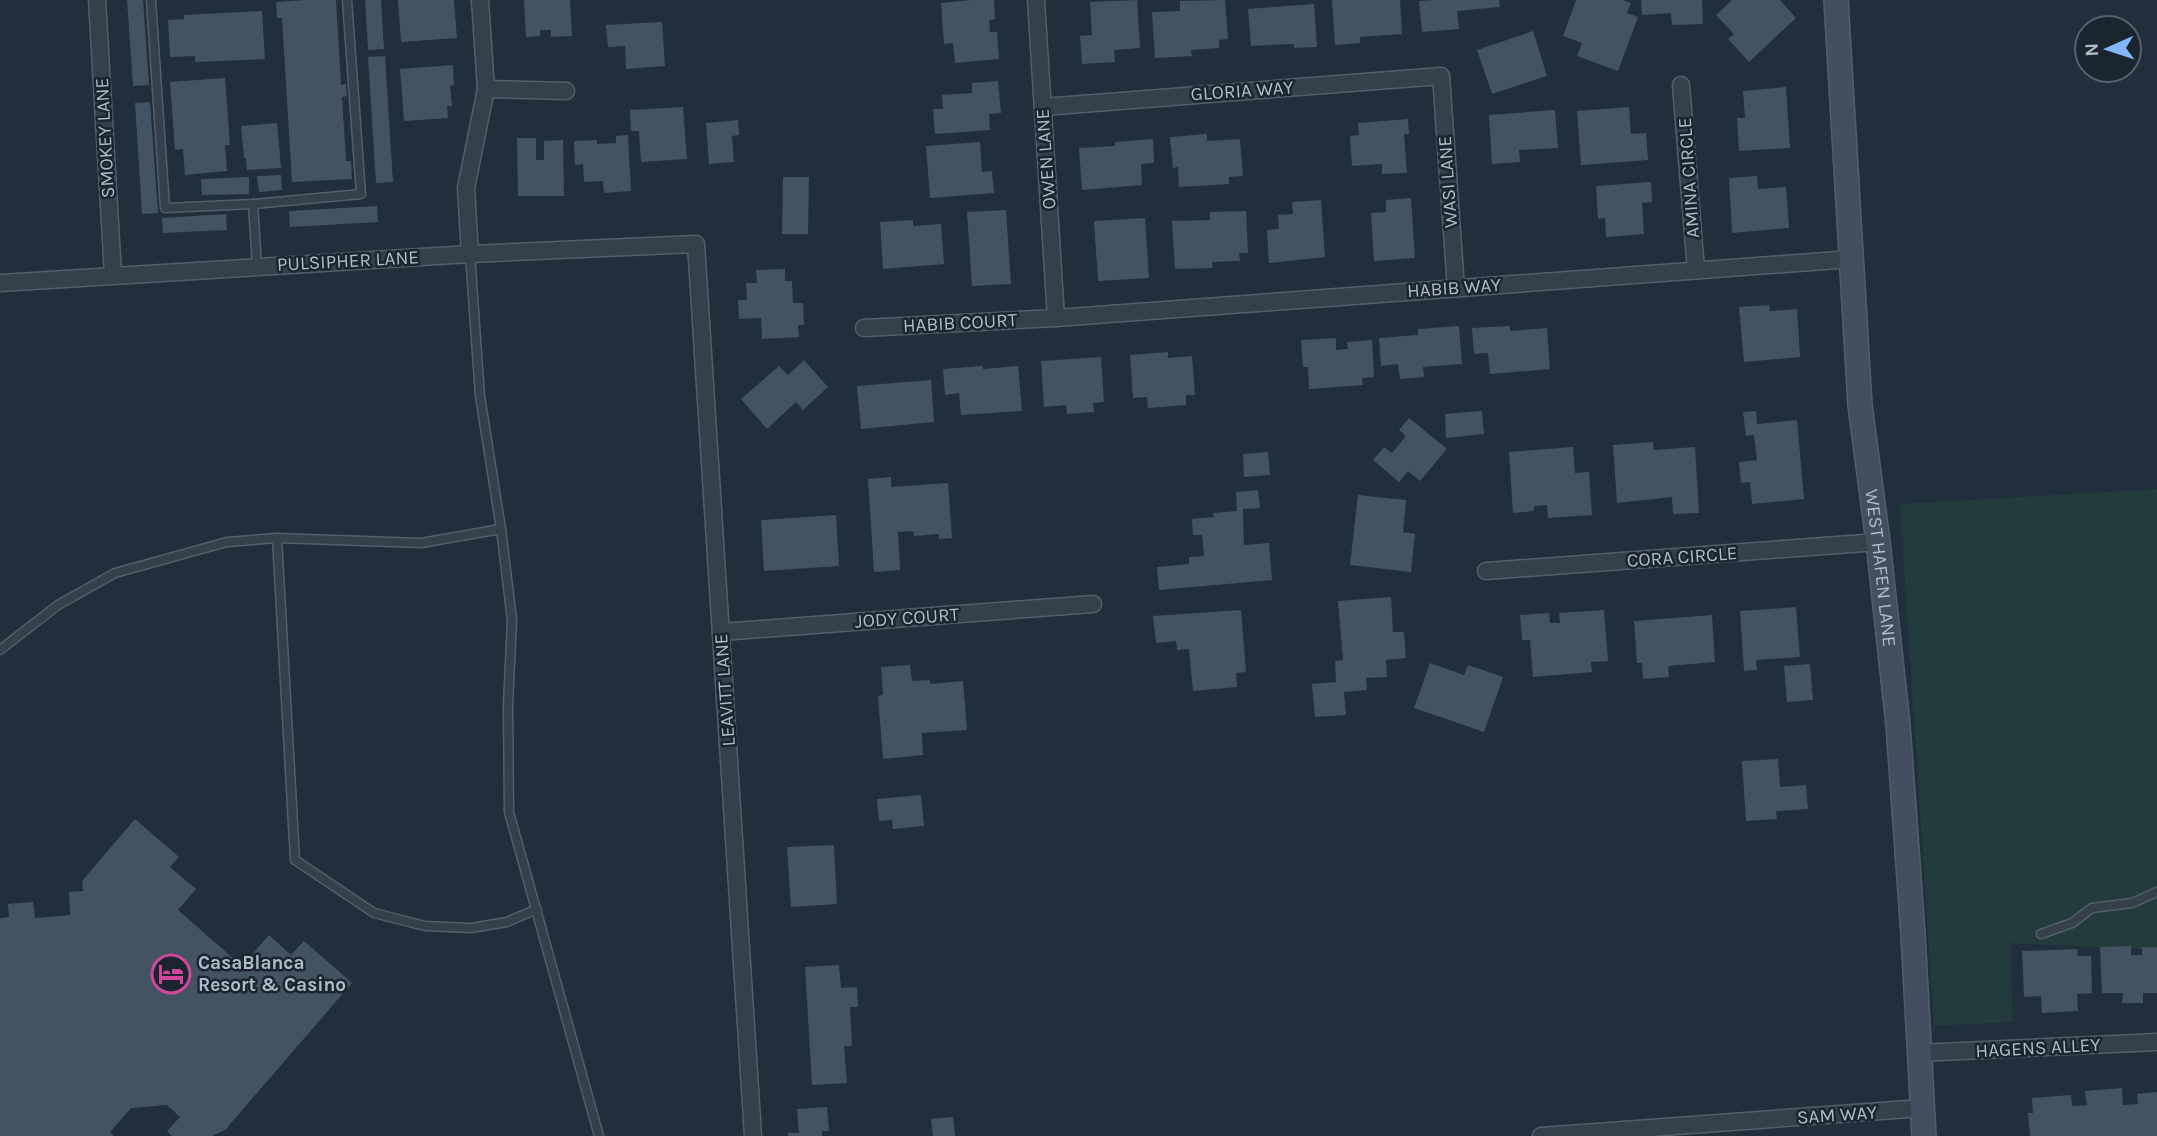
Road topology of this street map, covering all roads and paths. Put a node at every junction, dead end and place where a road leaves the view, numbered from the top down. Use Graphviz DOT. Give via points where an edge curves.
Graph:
graph roads {
  1 [pos="97,0"];
  2 [pos="151,0"];
  3 [pos="347,0"];
  4 [pos="480,0"];
  5 [pos="1036,0"];
  6 [pos="1836,0"];
  7 [pos="1441,76"];
  8 [pos="1681,85"];
  9 [pos="486,89"];
  10 [pos="566,91"];
  11 [pos="1043,107"];
  12 [pos="253,204"];
  13 [pos="696,244"];
  14 [pos="470,254"];
  15 [pos="1851,259"];
  16 [pos="257,267"];
  17 [pos="1696,270"];
  18 [pos="113,275"];
  19 [pos="0,283"];
  20 [pos="1456,288"];
  21 [pos="1056,318"];
  22 [pos="864,328"];
  23 [pos="501,529"];
  24 [pos="277,538"];
  25 [pos="1878,542"];
  26 [pos="1486,571"];
  27 [pos="1093,604"];
  28 [pos="721,632"];
  29 [pos="0,650"];
  30 [pos="2157,892"];
  31 [pos="537,909"];
  32 [pos="2041,934"];
  33 [pos="2157,1042"];
  34 [pos="1918,1054"];
  35 [pos="1922,1108"];
  36 [pos="599,1136"];
  37 [pos="753,1136"];
  38 [pos="1541,1136"];
  39 [pos="1924,1136"];
  1 -- 18 [label="street, SMOKEY LANE"];
  2 -- 12 [label="lane" via="165,208"];
  3 -- 12 [label="lane" via="360,194"];
  4 -- 9 [label="street"];
  5 -- 11 [label="street, OWEN LANE"];
  6 -- 15 [label="main road, WEST HAFEN LANE"];
  7 -- 11 [label="street, GLORIA WAY"];
  7 -- 20 [label="street, WASI LANE"];
  8 -- 17 [label="street, AMINA CIRCLE"];
  9 -- 10 [label="street"];
  9 -- 14 [label="street" via="466,188"];
  11 -- 21 [label="street, OWEN LANE"];
  12 -- 16 [label="lane"];
  13 -- 14 [label="street, PULSIPHER LANE"];
  13 -- 28 [label="street, LEAVITT LANE"];
  14 -- 16 [label="street, PULSIPHER LANE"];
  14 -- 23 [label="lane" via="480,397"];
  15 -- 17 [label="street, HABIB WAY"];
  15 -- 25 [label="main road, WEST HAFEN LANE" via="1860,404"];
  16 -- 18 [label="street, PULSIPHER LANE"];
  17 -- 20 [label="street, HABIB WAY"];
  18 -- 19 [label="street, PULSIPHER LANE"];
  20 -- 21 [label="street, HABIB WAY"];
  21 -- 22 [label="street, HABIB COURT"];
  23 -- 24 [label="lane" via="421,543"];
  23 -- 31 [label="lane" via="512,620 509,812"];
  24 -- 29 [label="lane" via="227,542 115,573 58,605"];
  24 -- 31 [label="lane" via="295,860 374,913 425,926 471,928 507,922"];
  25 -- 26 [label="street, CORA CIRCLE"];
  25 -- 34 [label="main road, WEST HAFEN LANE" via="1898,725"];
  27 -- 28 [label="street, JODY COURT"];
  28 -- 37 [label="street, LEAVITT LANE"];
  30 -- 32 [label="lane" via="2132,903 2092,908 2072,923"];
  31 -- 36 [label="lane"];
  33 -- 34 [label="street, HAGENS ALLEY"];
  34 -- 35 [label="main road, WEST HAFEN LANE"];
  35 -- 38 [label="street, SAM WAY"];
  35 -- 39 [label="main road, WEST HAFEN LANE"];
}
